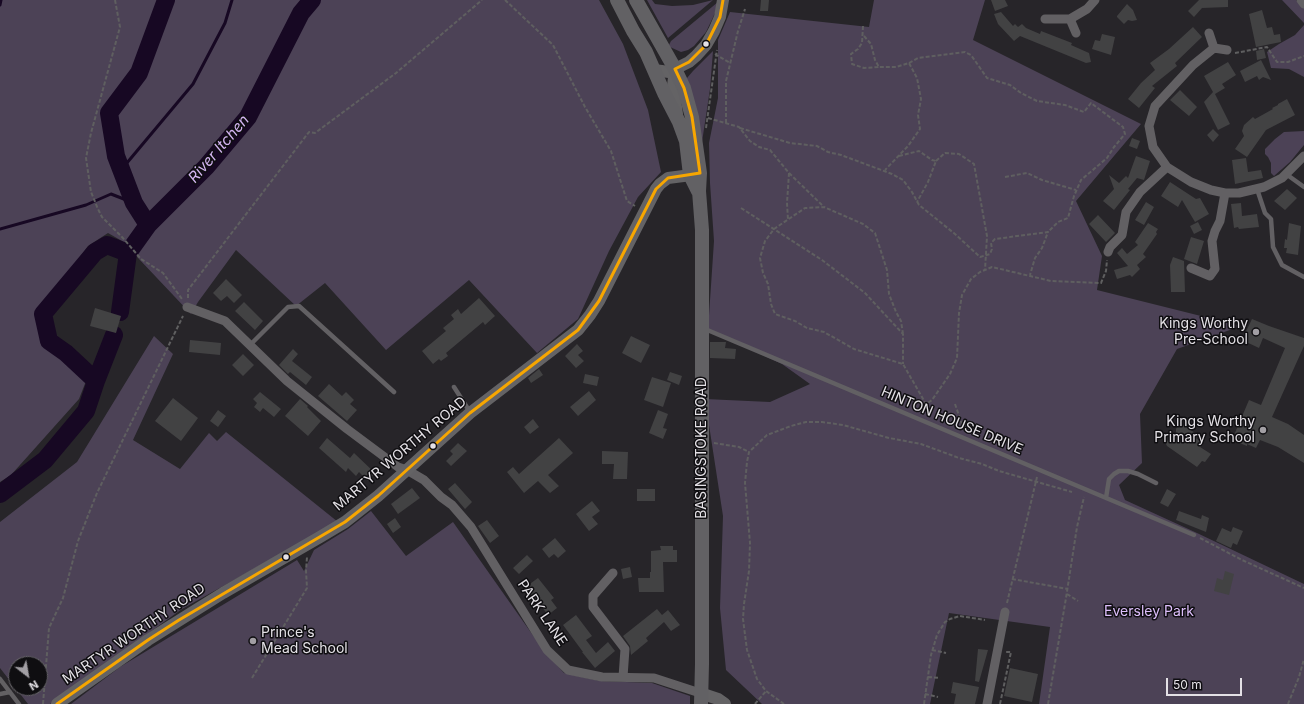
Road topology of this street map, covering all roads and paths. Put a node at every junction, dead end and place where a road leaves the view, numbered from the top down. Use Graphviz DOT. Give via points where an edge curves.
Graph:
graph roads {
  1 [pos="115,0"];
  2 [pos="482,0"];
  3 [pos="505,0"];
  4 [pos="618,0"];
  5 [pos="636,0"];
  6 [pos="723,0"];
  7 [pos="1095,0"];
  8 [pos="1301,0"];
  9 [pos="1304,4"];
  10 [pos="746,9"];
  11 [pos="1045,19"];
  12 [pos="1070,19"];
  13 [pos="863,26"];
  14 [pos="1076,33"];
  15 [pos="1209,33"];
  16 [pos="864,36"];
  17 [pos="717,47"];
  18 [pos="1214,48"];
  19 [pos="1227,50"];
  20 [pos="715,54"];
  21 [pos="1304,56"];
  22 [pos="730,63"];
  23 [pos="909,63"];
  24 [pos="879,67"];
  25 [pos="676,69"];
  26 [pos="654,70"];
  27 [pos="677,116"];
  28 [pos="708,118"];
  29 [pos="726,123"];
  30 [pos="740,128"];
  31 [pos="706,132"];
  32 [pos="898,156"];
  33 [pos="1304,156"];
  34 [pos="936,161"];
  35 [pos="1167,167"];
  36 [pos="885,170"];
  37 [pos="789,173"];
  38 [pos="695,174"];
  39 [pos="1286,174"];
  40 [pos="1005,177"];
  41 [pos="1304,187"];
  42 [pos="1257,189"];
  43 [pos="1076,190"];
  44 [pos="1225,193"];
  45 [pos="917,202"];
  46 [pos="824,207"];
  47 [pos="740,208"];
  48 [pos="644,213"];
  49 [pos="788,220"];
  50 [pos="774,229"];
  51 [pos="1048,232"];
  52 [pos="1108,252"];
  53 [pos="985,257"];
  54 [pos="1191,268"];
  55 [pos="985,270"];
  56 [pos="1030,275"];
  57 [pos="1304,277"];
  58 [pos="187,307"];
  59 [pos="701,328"];
  60 [pos="902,334"];
  61 [pos="250,345"];
  62 [pos="903,364"];
  63 [pos="454,387"];
  64 [pos="394,392"];
  65 [pos="926,404"];
  66 [pos="955,404"];
  67 [pos="470,413"];
  68 [pos="918,418"];
  69 [pos="966,439"];
  70 [pos="702,442"];
  71 [pos="749,452"];
  72 [pos="407,470"];
  73 [pos="1035,482"];
  74 [pos="1156,483"];
  75 [pos="1086,489"];
  76 [pos="1084,496"];
  77 [pos="1106,498"];
  78 [pos="1194,535"];
  79 [pos="302,548"];
  80 [pos="613,573"];
  81 [pos="1012,579"];
  82 [pos="1304,588"];
  83 [pos="1068,589"];
  84 [pos="1067,594"];
  85 [pos="1078,601"];
  86 [pos="1005,612"];
  87 [pos="985,620"];
  88 [pos="932,650"];
  89 [pos="997,650"];
  90 [pos="946,653"];
  91 [pos="1304,659"];
  92 [pos="1304,674"];
  93 [pos="623,677"];
  94 [pos="928,677"];
  95 [pos="1299,677"];
  96 [pos="252,678"];
  97 [pos="940,678"];
  98 [pos="0,679"];
  99 [pos="8,689"];
  100 [pos="766,691"];
  101 [pos="925,694"];
  102 [pos="938,696"];
  103 [pos="701,699"];
  104 [pos="43,704"];
  105 [pos="57,704"];
  106 [pos="725,704"];
  107 [pos="755,704"];
  108 [pos="784,704"];
  109 [pos="924,704"];
  110 [pos="987,704"];
  111 [pos="1000,704"];
  112 [pos="1048,704"];
  113 [pos="1288,704"];
  1 -- 58 [label="path" via="120,27 86,158 91,192 102,217 142,259 163,273"];
  2 -- 58 [label="path" via="396,73 315,133 309,132 188,290"];
  3 -- 48 [label="path" via="553,45 611,151 627,201"];
  4 -- 26 [label="main road, BASINGSTOKE ROAD"];
  5 -- 25 [label="main road, BASINGSTOKE ROAD"];
  6 -- 25 [label="main road" via="720,16 706,45 689,62"];
  7 -- 12 [label="street" via="1087,9"];
  8 -- 9 [label="street"];
  10 -- 22 [label="path"];
  11 -- 12 [label="street"];
  12 -- 14 [label="street"];
  13 -- 16 [label="path"];
  15 -- 18 [label="street"];
  16 -- 24 [label="path" via="871,44"];
  16 -- 24 [label="path" via="858,49 851,54 852,64 864,68"];
  17 -- 20 [label="path"];
  18 -- 19 [label="street"];
  18 -- 35 [label="street" via="1193,65 1155,106 1149,126 1153,147"];
  19 -- 21 [label="path" via="1234,53 1266,47 1277,62 1288,62"];
  20 -- 22 [label="path"];
  20 -- 28 [label="path"];
  22 -- 29 [label="path" via="726,81"];
  23 -- 24 [label="path" via="896,67"];
  23 -- 32 [label="path" via="917,78 921,99 918,114 920,129"];
  23 -- 43 [label="path" via="918,58 965,52 972,55 986,78 1010,85 1037,101 1065,105 1084,112 1090,103 1124,127 1125,134 1108,158 1081,180"];
  25 -- 26 [label="main road" via="669,72"];
  25 -- 27 [label="main road" via="673,86"];
  25 -- 38 [label="main road, BASINGSTOKE ROAD" via="692,117"];
  26 -- 27 [label="main road, BASINGSTOKE ROAD"];
  27 -- 38 [label="main road, BASINGSTOKE ROAD"];
  28 -- 29 [label="path"];
  28 -- 31 [label="path"];
  29 -- 30 [label="path"];
  30 -- 36 [label="path" via="790,143 817,146"];
  30 -- 37 [label="path" via="750,141 770,150"];
  32 -- 34 [label="path" via="919,151"];
  32 -- 36 [label="path"];
  33 -- 39 [label="street"];
  34 -- 45 [label="path"];
  34 -- 53 [label="path" via="945,153 959,154 974,164 987,236"];
  35 -- 44 [label="street" via="1191,182"];
  35 -- 52 [label="street" via="1140,192 1126,212 1122,235"];
  36 -- 45 [label="path" via="903,180"];
  37 -- 46 [label="path"];
  37 -- 49 [label="path" via="786,203"];
  38 -- 48 [label="main road, MARTYR WORTHY ROAD" via="668,178 660,184"];
  38 -- 59 [label="main road, BASINGSTOKE ROAD" via="702,230"];
  39 -- 41 [label="lane"];
  39 -- 42 [label="street"];
  40 -- 43 [label="path" via="1027,173"];
  42 -- 44 [label="street"];
  42 -- 57 [label="lane" via="1264,213 1271,219 1273,247 1282,265"];
  43 -- 51 [label="path" via="1068,218 1058,222"];
  44 -- 54 [label="street" via="1220,221 1212,241 1215,269 1210,276"];
  45 -- 53 [label="path" via="980,257"];
  46 -- 49 [label="path" via="805,208"];
  46 -- 60 [label="path" via="863,224 875,233 887,270 889,294 901,320"];
  47 -- 50 [label="path"];
  48 -- 67 [label="main road, MARTYR WORTHY ROAD" via="599,301 578,330"];
  49 -- 50 [label="path"];
  50 -- 60 [label="path" via="822,260 865,293"];
  50 -- 62 [label="path" via="765,241 760,258 775,314 806,328 824,332 854,349"];
  51 -- 53 [label="path" via="995,239 991,243 990,254"];
  51 -- 56 [label="path"];
  52 -- 56 [label="path" via="1106,271 1101,283 1052,280"];
  53 -- 55 [label="path"];
  55 -- 56 [label="path" via="992,267"];
  55 -- 65 [label="path" via="971,279 962,295 957,358 950,374 932,400"];
  58 -- 61 [label="street, PARK LANE" via="225,321"];
  58 -- 104 [label="path" via="97,494 78,541 63,598 50,628"];
  59 -- 68 [label="lane, HINTON HOUSE DRIVE"];
  59 -- 70 [label="main road, BASINGSTOKE ROAD"];
  60 -- 62 [label="path"];
  61 -- 64 [label="lane" via="288,307 299,306"];
  61 -- 72 [label="street, PARK LANE" via="287,381 347,429 398,467"];
  62 -- 65 [label="path"];
  63 -- 67 [label="lane"];
  65 -- 68 [label="path"];
  66 -- 69 [label="path"];
  67 -- 72 [label="main road, MARTYR WORTHY ROAD"];
  68 -- 69 [label="lane, HINTON HOUSE DRIVE"];
  69 -- 75 [label="lane, HINTON HOUSE DRIVE"];
  70 -- 71 [label="path" via="739,447"];
  70 -- 103 [label="main road, BASINGSTOKE ROAD"];
  71 -- 73 [label="path" via="767,436 791,426 806,422 822,422 921,444"];
  71 -- 100 [label="path" via="745,483 750,543 743,619 752,667"];
  72 -- 79 [label="main road, MARTYR WORTHY ROAD" via="345,522"];
  72 -- 93 [label="street, PARK LANE" via="424,480 452,505 471,527 547,650 568,670 602,677"];
  73 -- 76 [label="path"];
  73 -- 81 [label="path"];
  74 -- 77 [label="lane" via="1138,474 1119,471 1110,479"];
  75 -- 76 [label="path"];
  75 -- 77 [label="lane, HINTON HOUSE DRIVE"];
  76 -- 83 [label="path"];
  77 -- 78 [label="lane, HINTON HOUSE DRIVE"];
  78 -- 82 [label="path"];
  79 -- 96 [label="path" via="307,556 307,588"];
  79 -- 105 [label="main road, MARTYR WORTHY ROAD" via="173,624"];
  80 -- 93 [label="street" via="593,596 593,607 626,649"];
  81 -- 83 [label="path"];
  81 -- 86 [label="path"];
  83 -- 84 [label="path"];
  84 -- 85 [label="path"];
  84 -- 112 [label="path"];
  86 -- 89 [label="street"];
  87 -- 88 [label="path" via="960,616 950,619 939,629"];
  88 -- 90 [label="path"];
  88 -- 94 [label="path"];
  89 -- 110 [label="street"];
  89 -- 111 [label="path" via="1011,652"];
  91 -- 95 [label="path"];
  92 -- 95 [label="path"];
  93 -- 103 [label="street, PARK LANE" via="654,678"];
  94 -- 97 [label="path"];
  94 -- 101 [label="path"];
  95 -- 113 [label="path"];
  98 -- 99 [label="lane"];
  100 -- 107 [label="path"];
  100 -- 108 [label="path"];
  101 -- 102 [label="path"];
  101 -- 109 [label="path"];
  103 -- 106 [label="main road" via="718,699"];
}
